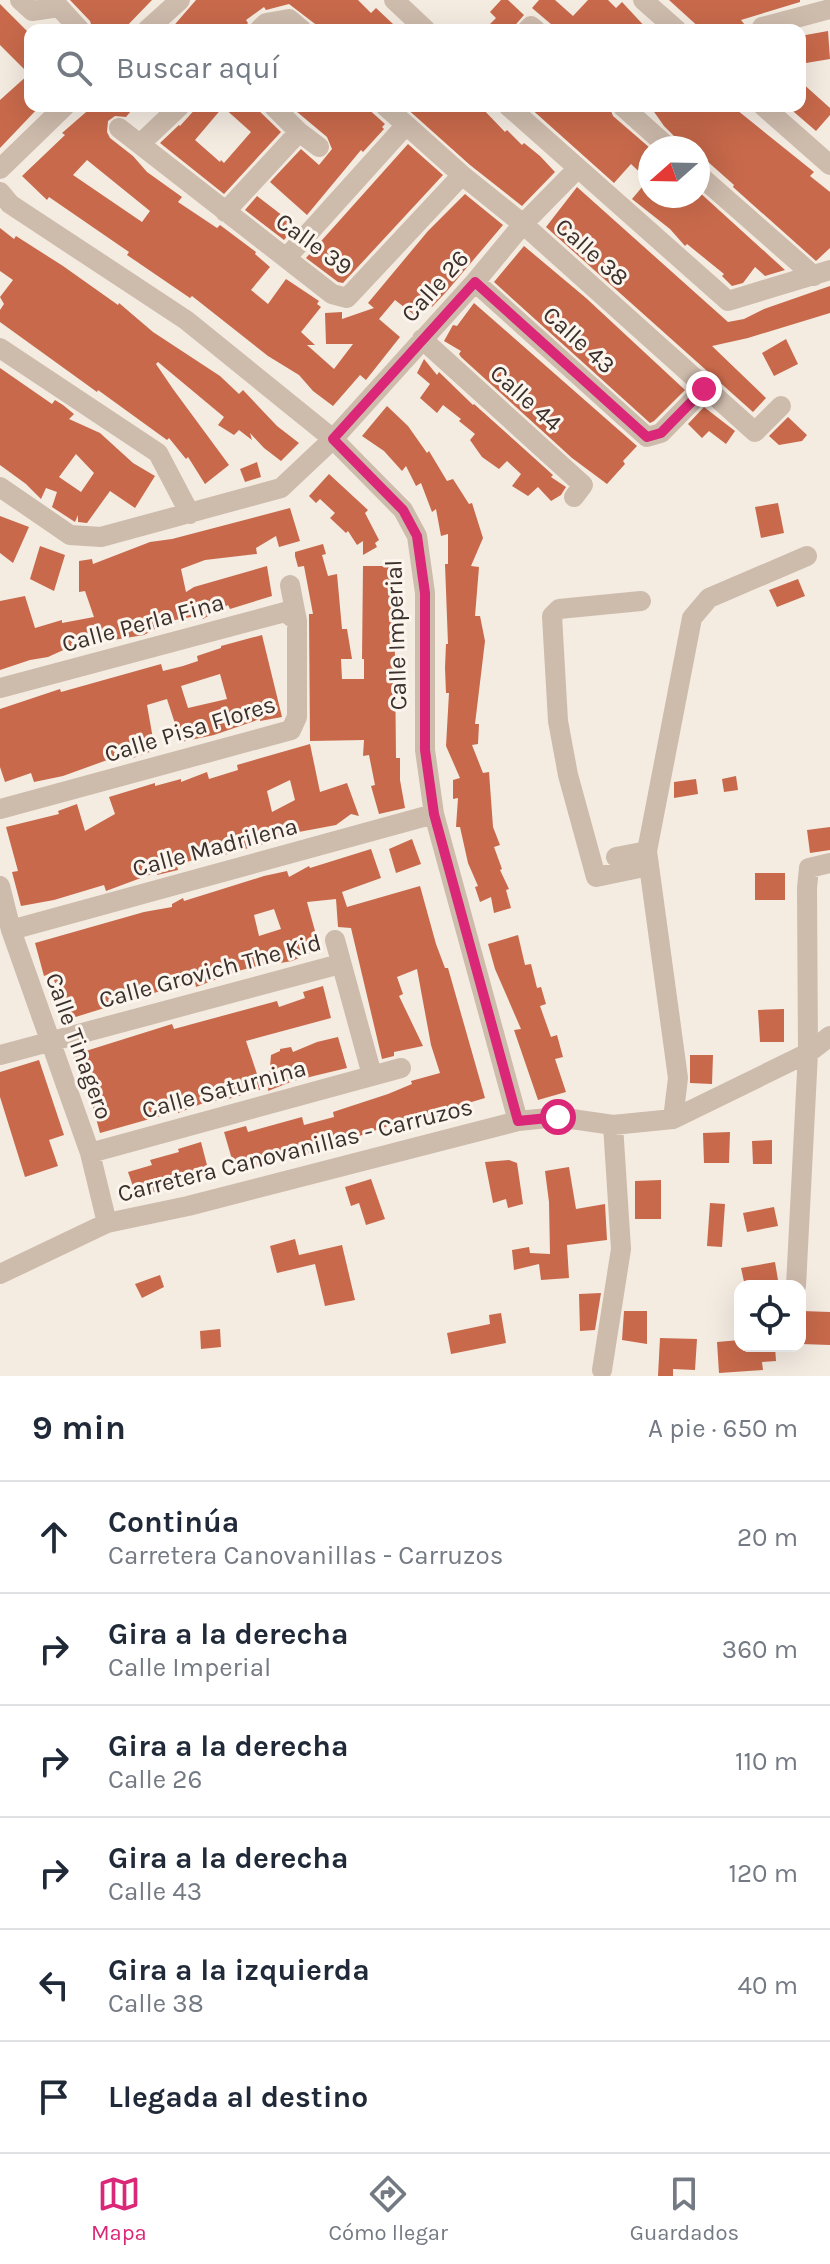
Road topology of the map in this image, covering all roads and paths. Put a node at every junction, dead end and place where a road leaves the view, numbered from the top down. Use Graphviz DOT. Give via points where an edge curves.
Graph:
graph roads {
  1 [pos="20,0"];
  2 [pos="180,0"];
  3 [pos="394,0"];
  4 [pos="643,0"];
  5 [pos="62,3"];
  6 [pos="830,9"];
  7 [pos="76,24"];
  8 [pos="154,24"];
  9 [pos="265,24"];
  10 [pos="295,24"];
  11 [pos="420,24"];
  12 [pos="670,24"];
  13 [pos="773,24"];
  14 [pos="59,112"];
  15 [pos="164,112"];
  16 [pos="279,112"];
  17 [pos="392,112"];
  18 [pos="515,112"];
  19 [pos="629,112"];
  20 [pos="771,112"];
  21 [pos="406,125"];
  22 [pos="119,128"];
  23 [pos="299,132"];
  24 [pos="656,136"];
  25 [pos="140,144"];
  26 [pos="319,147"];
  27 [pos="826,155"];
  28 [pos="578,168"];
  29 [pos="0,169"];
  30 [pos="462,175"];
  31 [pos="710,184"];
  32 [pos="0,192"];
  33 [pos="225,212"];
  34 [pos="523,224"];
  35 [pos="287,257"];
  36 [pos="822,273"];
  37 [pos="475,282"];
  38 [pos="422,339"];
  39 [pos="0,348"];
  40 [pos="704,389"];
  41 [pos="781,406"];
  42 [pos="333,439"];
  43 [pos="0,487"];
  44 [pos="574,497"];
  45 [pos="190,514"];
  46 [pos="807,556"];
  47 [pos="290,585"];
  48 [pos="641,601"];
  49 [pos="297,621"];
  50 [pos="0,688"];
  51 [pos="0,809"];
  52 [pos="434,814"];
  53 [pos="648,858"];
  54 [pos="606,860"];
  55 [pos="830,863"];
  56 [pos="0,886"];
  57 [pos="11,930"];
  58 [pos="335,940"];
  59 [pos="340,964"];
  60 [pos="830,1036"];
  61 [pos="49,1041"];
  62 [pos="808,1053"];
  63 [pos="0,1055"];
  64 [pos="401,1068"];
  65 [pos="372,1075"];
  66 [pos="673,1119"];
  67 [pos="518,1121"];
  68 [pos="613,1125"];
  69 [pos="90,1153"];
  70 [pos="107,1223"];
  71 [pos="0,1274"];
  72 [pos="796,1280"];
  73 [pos="602,1370"];
  1 -- 5 [label="street" via="32,11"];
  2 -- 8 [label="street"];
  3 -- 11 [label="street"];
  4 -- 12 [label="street"];
  5 -- 7 [label="street"];
  6 -- 13 [label="street"];
  9 -- 10 [label="street" via="289,19"];
  14 -- 29 [label="street"];
  15 -- 25 [label="street"];
  16 -- 23 [label="street"];
  17 -- 21 [label="street, Calle 38"];
  18 -- 28 [label="street"];
  19 -- 24 [label="street"];
  20 -- 27 [label="street"];
  21 -- 30 [label="street, Calle 38"];
  21 -- 35 [label="street"];
  22 -- 25 [label="street, Calle 39"];
  23 -- 26 [label="street"];
  23 -- 33 [label="street"];
  25 -- 33 [label="street, Calle 39"];
  28 -- 34 [label="street, Calle 26"];
  28 -- 36 [label="street" via="728,301"];
  30 -- 34 [label="street, Calle 38"];
  30 -- 35 [label="street, Calle 39" via="347,298 332,294"];
  31 -- 36 [label="street"];
  32 -- 42 [label="street, Calle Imperial" via="10,204 186,320"];
  33 -- 35 [label="street, Calle 39"];
  34 -- 37 [label="street, Calle 26"];
  34 -- 40 [label="street, Calle 38"];
  37 -- 38 [label="street, Calle 26"];
  37 -- 40 [label="street, Calle 43" via="647,437 661,433"];
  38 -- 42 [label="street, Calle 26"];
  38 -- 44 [label="street, Calle 44" via="583,485"];
  39 -- 45 [label="street" via="158,453"];
  40 -- 41 [label="street, Calle 38" via="755,432"];
  42 -- 45 [label="street, Calle 26" via="281,488"];
  42 -- 52 [label="street, Calle Imperial" via="403,510 417,536 425,593 425,750"];
  43 -- 45 [label="street, Calle 26" via="70,535 101,537"];
  46 -- 53 [label="street" via="709,598 692,618"];
  47 -- 49 [label="street"];
  48 -- 54 [label="street" via="559,609 552,616 558,721 568,775"];
  49 -- 50 [label="street, Calle Perla Fina" via="285,612"];
  49 -- 51 [label="street, Calle Pisa Flores" via="297,717 291,730"];
  52 -- 57 [label="street, Calle Madrilena"];
  52 -- 67 [label="street, Calle Imperial"];
  53 -- 54 [label="street"];
  53 -- 54 [label="street" via="596,877"];
  53 -- 66 [label="street" via="678,1078"];
  55 -- 62 [label="street" via="809,868"];
  56 -- 57 [label="street, Calle Tinagero"];
  57 -- 61 [label="street, Calle Tinagero"];
  58 -- 59 [label="street, Calle Grovich The Kid"];
  59 -- 61 [label="street, Calle Grovich The Kid"];
  59 -- 65 [label="street, Calle Grovich The Kid"];
  60 -- 62 [label="street, Carretera Canovanillas - Carruzos"];
  61 -- 63 [label="street, Calle Grovich The Kid"];
  61 -- 69 [label="street, Calle Tinagero"];
  62 -- 66 [label="street, Carretera Canovanillas - Carruzos"];
  62 -- 72 [label="street"];
  64 -- 65 [label="street, Calle Saturnina"];
  65 -- 69 [label="street, Calle Saturnina"];
  66 -- 68 [label="street, Carretera Canovanillas - Carruzos"];
  67 -- 68 [label="street, Carretera Canovanillas - Carruzos" via="558,1117"];
  67 -- 70 [label="street, Carretera Canovanillas - Carruzos"];
  68 -- 73 [label="street" via="621,1249"];
  69 -- 70 [label="street, Calle Tinagero"];
  70 -- 71 [label="street, Carretera Canovanillas - Carruzos"];
}
